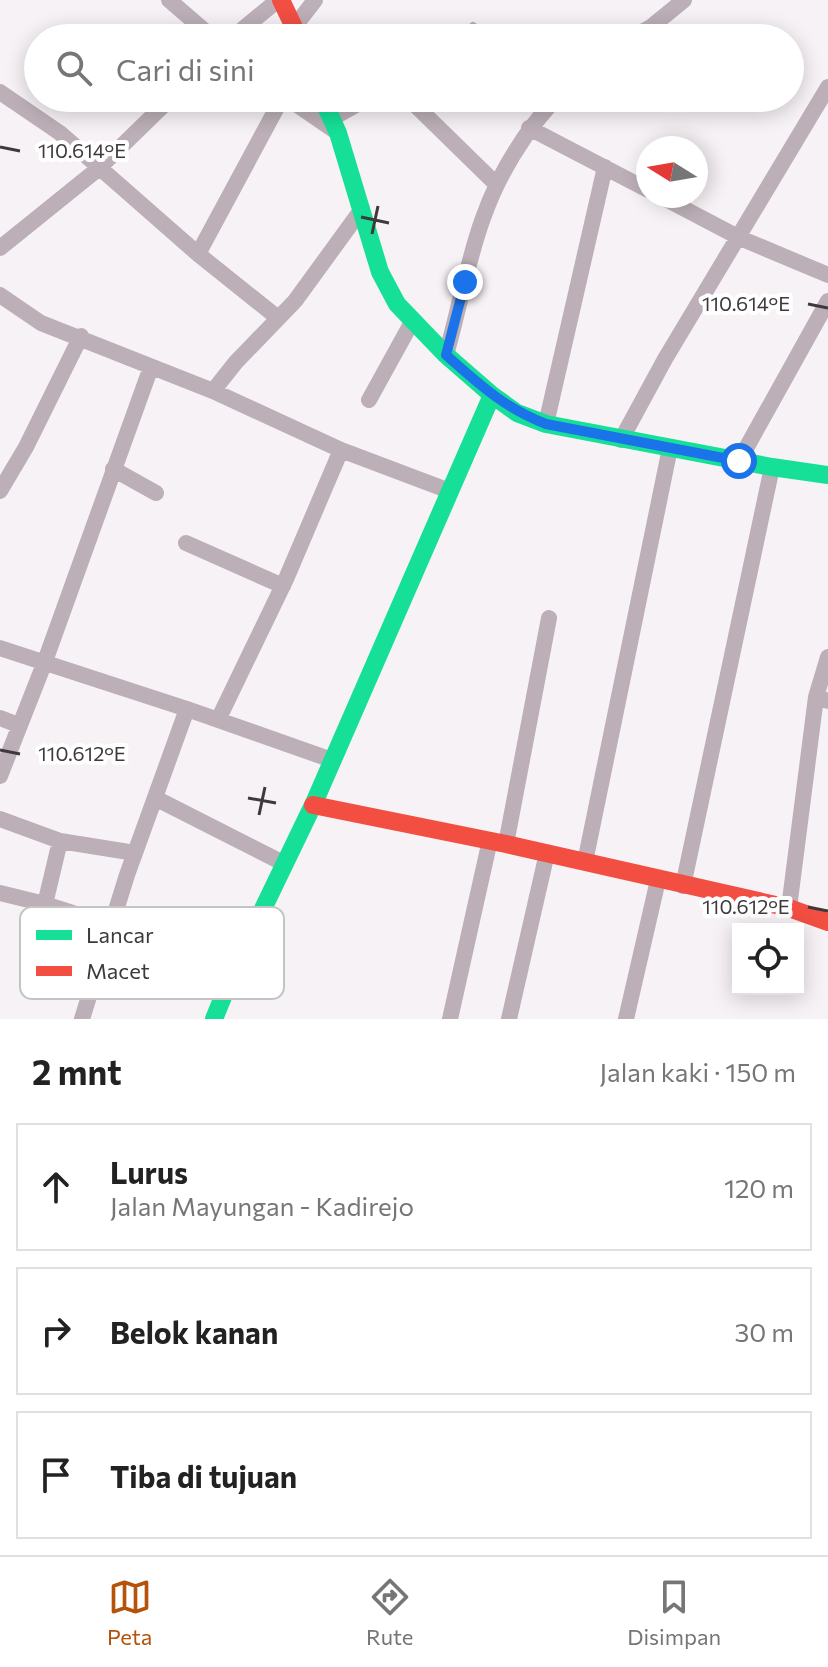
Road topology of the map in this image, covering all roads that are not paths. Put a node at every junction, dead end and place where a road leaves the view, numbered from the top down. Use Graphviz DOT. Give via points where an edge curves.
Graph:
graph roads {
  1 [pos="169,0"];
  2 [pos="280,0"];
  3 [pos="315,0"];
  4 [pos="684,0"];
  5 [pos="197,24"];
  6 [pos="250,24"];
  7 [pos="293,24"];
  8 [pos="302,24"];
  9 [pos="655,24"];
  10 [pos="828,87"];
  11 [pos="0,92"];
  12 [pos="24,108"];
  13 [pos="29,112"];
  14 [pos="157,112"];
  15 [pos="277,112"];
  16 [pos="310,112"];
  17 [pos="328,112"];
  18 [pos="351,112"];
  19 [pos="424,112"];
  20 [pos="543,112"];
  21 [pos="334,126"];
  22 [pos="529,128"];
  23 [pos="605,167"];
  24 [pos="98,169"];
  25 [pos="636,184"];
  26 [pos="497,185"];
  27 [pos="683,208"];
  28 [pos="362,209"];
  29 [pos="740,238"];
  30 [pos="0,248"];
  31 [pos="198,254"];
  32 [pos="828,275"];
  33 [pos="0,295"];
  34 [pos="828,301"];
  35 [pos="278,318"];
  36 [pos="412,322"];
  37 [pos="81,336"];
  38 [pos="446,355"];
  39 [pos="151,367"];
  40 [pos="213,391"];
  41 [pos="492,395"];
  42 [pos="369,400"];
  43 [pos="546,424"];
  44 [pos="621,440"];
  45 [pos="670,448"];
  46 [pos="341,450"];
  47 [pos="739,461"];
  48 [pos="772,467"];
  49 [pos="113,469"];
  50 [pos="828,475"];
  51 [pos="447,490"];
  52 [pos="0,491"];
  53 [pos="156,493"];
  54 [pos="186,543"];
  55 [pos="283,586"];
  56 [pos="549,618"];
  57 [pos="0,648"];
  58 [pos="828,657"];
  59 [pos="44,664"];
  60 [pos="822,699"];
  61 [pos="187,709"];
  62 [pos="0,718"];
  63 [pos="218,720"];
  64 [pos="18,725"];
  65 [pos="332,760"];
  66 [pos="0,776"];
  67 [pos="155,798"];
  68 [pos="313,805"];
  69 [pos="0,819"];
  70 [pos="60,841"];
  71 [pos="498,842"];
  72 [pos="135,853"];
  73 [pos="547,853"];
  74 [pos="585,862"];
  75 [pos="285,864"];
  76 [pos="658,880"];
  77 [pos="683,886"];
  78 [pos="0,893"];
  79 [pos="45,904"];
  80 [pos="54,907"];
  81 [pos="117,907"];
  82 [pos="265,907"];
  83 [pos="789,908"];
  84 [pos="828,922"];
  85 [pos="88,999"];
  86 [pos="223,999"];
  87 [pos="82,1019"];
  88 [pos="214,1019"];
  89 [pos="450,1019"];
  90 [pos="509,1019"];
  91 [pos="626,1019"];
  1 -- 5 [label="street"];
  2 -- 6 [label="street"];
  2 -- 7 [label="street"];
  3 -- 8 [label="street"];
  4 -- 9 [label="street"];
  10 -- 29 [label="street"];
  11 -- 12 [label="street"];
  13 -- 24 [label="street"];
  14 -- 24 [label="street"];
  15 -- 31 [label="street"];
  16 -- 21 [label="street"];
  17 -- 21 [label="street"];
  18 -- 21 [label="street"];
  19 -- 26 [label="street"];
  20 -- 22 [label="street"];
  21 -- 28 [label="street"];
  22 -- 23 [label="street"];
  22 -- 26 [label="street"];
  23 -- 25 [label="street"];
  23 -- 43 [label="street"];
  24 -- 30 [label="street"];
  24 -- 31 [label="street"];
  26 -- 38 [label="street" via="483,216"];
  27 -- 29 [label="street"];
  28 -- 35 [label="street"];
  28 -- 36 [label="street" via="380,272"];
  29 -- 32 [label="street"];
  29 -- 44 [label="street"];
  31 -- 35 [label="street"];
  33 -- 37 [label="street" via="41,323"];
  34 -- 47 [label="street"];
  35 -- 40 [label="street"];
  36 -- 38 [label="street"];
  36 -- 42 [label="street"];
  37 -- 39 [label="street"];
  37 -- 52 [label="street"];
  38 -- 41 [label="street"];
  39 -- 40 [label="street"];
  39 -- 49 [label="street"];
  40 -- 46 [label="street"];
  41 -- 43 [label="street" via="517,413"];
  41 -- 51 [label="street"];
  43 -- 44 [label="street"];
  44 -- 45 [label="street"];
  45 -- 47 [label="street"];
  45 -- 74 [label="street"];
  46 -- 51 [label="street"];
  46 -- 55 [label="street"];
  47 -- 48 [label="street"];
  48 -- 50 [label="street"];
  48 -- 77 [label="street"];
  49 -- 53 [label="street"];
  49 -- 59 [label="street"];
  51 -- 65 [label="street"];
  54 -- 55 [label="street"];
  55 -- 63 [label="street"];
  56 -- 71 [label="street"];
  57 -- 59 [label="street"];
  58 -- 60 [label="street"];
  59 -- 61 [label="street"];
  59 -- 64 [label="street"];
  60 -- 83 [label="street"];
  61 -- 63 [label="street"];
  61 -- 67 [label="street"];
  62 -- 64 [label="street"];
  63 -- 65 [label="street"];
  64 -- 66 [label="street"];
  65 -- 68 [label="street"];
  67 -- 72 [label="street"];
  67 -- 75 [label="street"];
  68 -- 71 [label="street"];
  68 -- 75 [label="street"];
  69 -- 70 [label="street"];
  70 -- 72 [label="street"];
  70 -- 79 [label="street"];
  71 -- 73 [label="street"];
  71 -- 89 [label="street"];
  72 -- 81 [label="street"];
  73 -- 74 [label="street"];
  73 -- 90 [label="street"];
  74 -- 76 [label="street"];
  75 -- 82 [label="street"];
  76 -- 77 [label="street"];
  76 -- 91 [label="street"];
  77 -- 83 [label="street"];
  78 -- 79 [label="street"];
  79 -- 80 [label="street"];
  83 -- 84 [label="street"];
  85 -- 87 [label="street"];
  86 -- 88 [label="street"];
}
